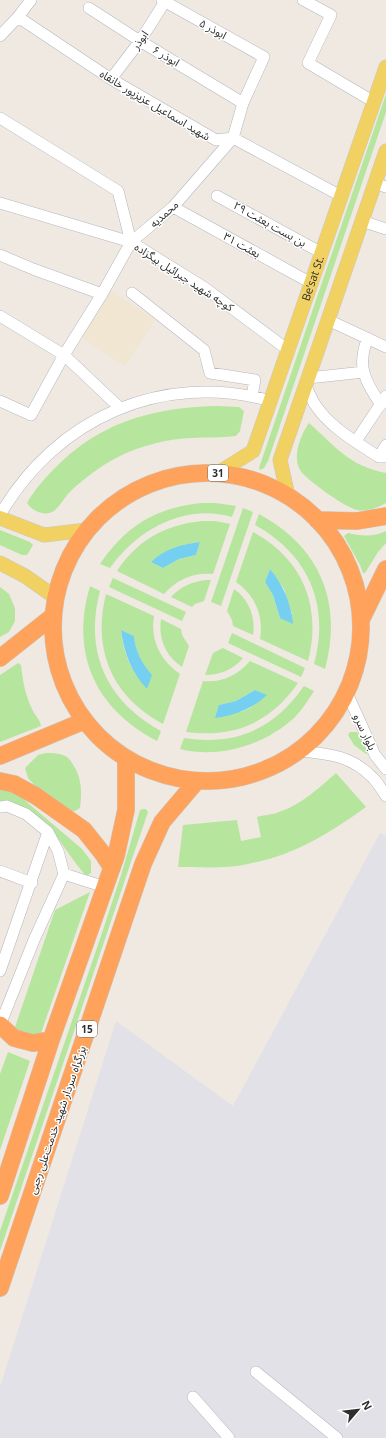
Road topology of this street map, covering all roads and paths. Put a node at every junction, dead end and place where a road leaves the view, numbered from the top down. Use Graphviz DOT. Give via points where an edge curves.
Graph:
graph roads {
  1 [pos="31,0"];
  2 [pos="303,0"];
  3 [pos="164,1"];
  4 [pos="89,8"];
  5 [pos="18,17"];
  6 [pos="0,36"];
  7 [pos="140,41"];
  8 [pos="386,67"];
  9 [pos="110,79"];
  10 [pos="243,102"];
  11 [pos="374,102"];
  12 [pos="0,118"];
  13 [pos="233,138"];
  14 [pos="386,151"];
  15 [pos="381,185"];
  16 [pos="218,196"];
  17 [pos="342,196"];
  18 [pos="0,203"];
  19 [pos="173,208"];
  20 [pos="362,221"];
  21 [pos="386,230"];
  22 [pos="131,242"];
  23 [pos="322,253"];
  24 [pos="0,255"];
  25 [pos="311,283"];
  26 [pos="102,294"];
  27 [pos="132,294"];
  28 [pos="0,316"];
  29 [pos="328,320"];
  30 [pos="367,338"];
  31 [pos="386,347"];
  32 [pos="288,350"];
  33 [pos="64,355"];
  34 [pos="364,372"];
  35 [pos="307,382"];
  36 [pos="252,396"];
  37 [pos="271,401"];
  38 [pos="383,401"];
  39 [pos="0,402"];
  40 [pos="120,408"];
  41 [pos="356,441"];
  42 [pos="386,445"];
  43 [pos="383,457"];
  44 [pos="218,473"];
  45 [pos="288,496"];
  46 [pos="0,515"];
  47 [pos="386,516"];
  48 [pos="0,518"];
  49 [pos="318,520"];
  50 [pos="87,530"];
  51 [pos="0,563"];
  52 [pos="386,570"];
  53 [pos="56,597"];
  54 [pos="53,616"];
  55 [pos="361,620"];
  56 [pos="0,658"];
  57 [pos="347,693"];
  58 [pos="84,721"];
  59 [pos="301,751"];
  60 [pos="0,756"];
  61 [pos="126,759"];
  62 [pos="386,769"];
  63 [pos="0,781"];
  64 [pos="196,782"];
  65 [pos="386,796"];
  66 [pos="0,807"];
  67 [pos="48,832"];
  68 [pos="112,868"];
  69 [pos="0,871"];
  70 [pos="64,874"];
  71 [pos="32,883"];
  72 [pos="105,887"];
  73 [pos="0,971"];
  74 [pos="0,1025"];
  75 [pos="52,1040"];
  76 [pos="0,1196"];
  77 [pos="0,1288"];
  78 [pos="256,1372"];
  79 [pos="193,1397"];
  80 [pos="229,1438"];
  81 [pos="337,1438"];
  1 -- 5 [label="street"];
  2 -- 11 [label="street" via="331,15 308,63"];
  3 -- 7 [label="street, ابوذر"];
  3 -- 10 [label="street, ابوذر ۵" via="264,57"];
  4 -- 7 [label="street, ابوذر ۶"];
  5 -- 6 [label="street"];
  5 -- 9 [label="street, شهید اسماعیل عزیزپور خانقاه"];
  7 -- 9 [label="street, ابوذر"];
  7 -- 10 [label="street, ابوذر ۶"];
  8 -- 11 [label="main road, Be'sat St."];
  9 -- 13 [label="street, شهید اسماعیل عزیزپور خانقاه" via="216,140"];
  10 -- 13 [label="street"];
  11 -- 17 [label="main road, Be'sat St."];
  12 -- 22 [label="street" via="118,191"];
  13 -- 17 [label="street, شهید اسماعیل عزیزپور خانقاه"];
  13 -- 19 [label="street, محمدیه"];
  14 -- 15 [label="main road"];
  15 -- 20 [label="main road"];
  16 -- 23 [label="street, بن بست بعثت ۲۹"];
  17 -- 23 [label="main road, Be'sat St."];
  18 -- 22 [label="street, کوچه شهید جبرائیل بیگزاده"];
  19 -- 22 [label="street, محمدیه"];
  19 -- 25 [label="street, بعثت ۳۱"];
  20 -- 21 [label="street"];
  20 -- 29 [label="main road"];
  22 -- 26 [label="street, محمدیه"];
  22 -- 32 [label="street, کوچه شهید جبرائیل بیگزاده" via="205,288"];
  23 -- 25 [label="main road, Be'sat St."];
  24 -- 26 [label="street"];
  25 -- 32 [label="main road, Be'sat St."];
  26 -- 33 [label="street, محمدیه"];
  27 -- 36 [label="street" via="204,350 210,373 255,380"];
  28 -- 33 [label="street"];
  29 -- 30 [label="street"];
  29 -- 35 [label="main road"];
  30 -- 31 [label="street"];
  30 -- 34 [label="street" via="362,358"];
  32 -- 37 [label="main road, Be'sat St."];
  33 -- 39 [label="street, محمدیه" via="31,415"];
  33 -- 40 [label="street"];
  34 -- 35 [label="street"];
  34 -- 38 [label="street" via="369,386"];
  35 -- 41 [label="street" via="314,402 324,415 334,426"];
  35 -- 45 [label="main road" via="280,460"];
  36 -- 37 [label="street"];
  36 -- 40 [label="street" via="196,392 167,395"];
  37 -- 44 [label="main road, Be'sat St." via="253,451"];
  38 -- 41 [label="street"];
  40 -- 46 [label="street" via="88,424 43,458 24,479"];
  41 -- 43 [label="street"];
  42 -- 43 [label="street"];
  44 -- 45 [label="highway, 31" via="255,480"];
  44 -- 50 [label="highway, 31" via="181,475 145,485 113,504"];
  45 -- 49 [label="highway, 31"];
  47 -- 49 [label="highway" via="357,521"];
  48 -- 50 [label="main road" via="44,535"];
  49 -- 55 [label="highway, 31" via="330,534 349,566"];
  50 -- 53 [label="highway, 31" via="67,562"];
  51 -- 53 [label="main road"];
  52 -- 55 [label="highway, 31"];
  53 -- 54 [label="highway, 31"];
  54 -- 56 [label="highway"];
  54 -- 58 [label="highway, 31" via="55,653 59,671 74,706"];
  55 -- 57 [label="highway, 31" via="359,658"];
  57 -- 59 [label="highway, 31" via="328,725"];
  57 -- 62 [label="street, بلوار سرو" via="375,754"];
  58 -- 60 [label="highway"];
  58 -- 61 [label="highway, 31" via="110,748"];
  59 -- 64 [label="highway, 31" via="269,770 251,776 215,782"];
  59 -- 65 [label="street, بلوار سرو" via="332,754 354,762 373,778"];
  61 -- 64 [label="highway, 31" via="160,774"];
  61 -- 68 [label="highway" via="126,810"];
  63 -- 68 [label="highway" via="14,784 36,796 84,830"];
  64 -- 77 [label="highway, بزرگراه سردار شهید خدمت‌علی رجبی / 15" via="162,822 143,864"];
  66 -- 67 [label="street" via="7,806 26,814"];
  67 -- 70 [label="street" via="58,852"];
  67 -- 71 [label="street"];
  68 -- 72 [label="highway"];
  69 -- 71 [label="street"];
  70 -- 72 [label="street"];
  70 -- 74 [label="street"];
  71 -- 73 [label="street"];
  72 -- 75 [label="highway"];
  74 -- 75 [label="highway" via="14,1038 33,1043"];
  75 -- 76 [label="highway"];
  78 -- 81 [label="street"];
  79 -- 80 [label="street"];
}
